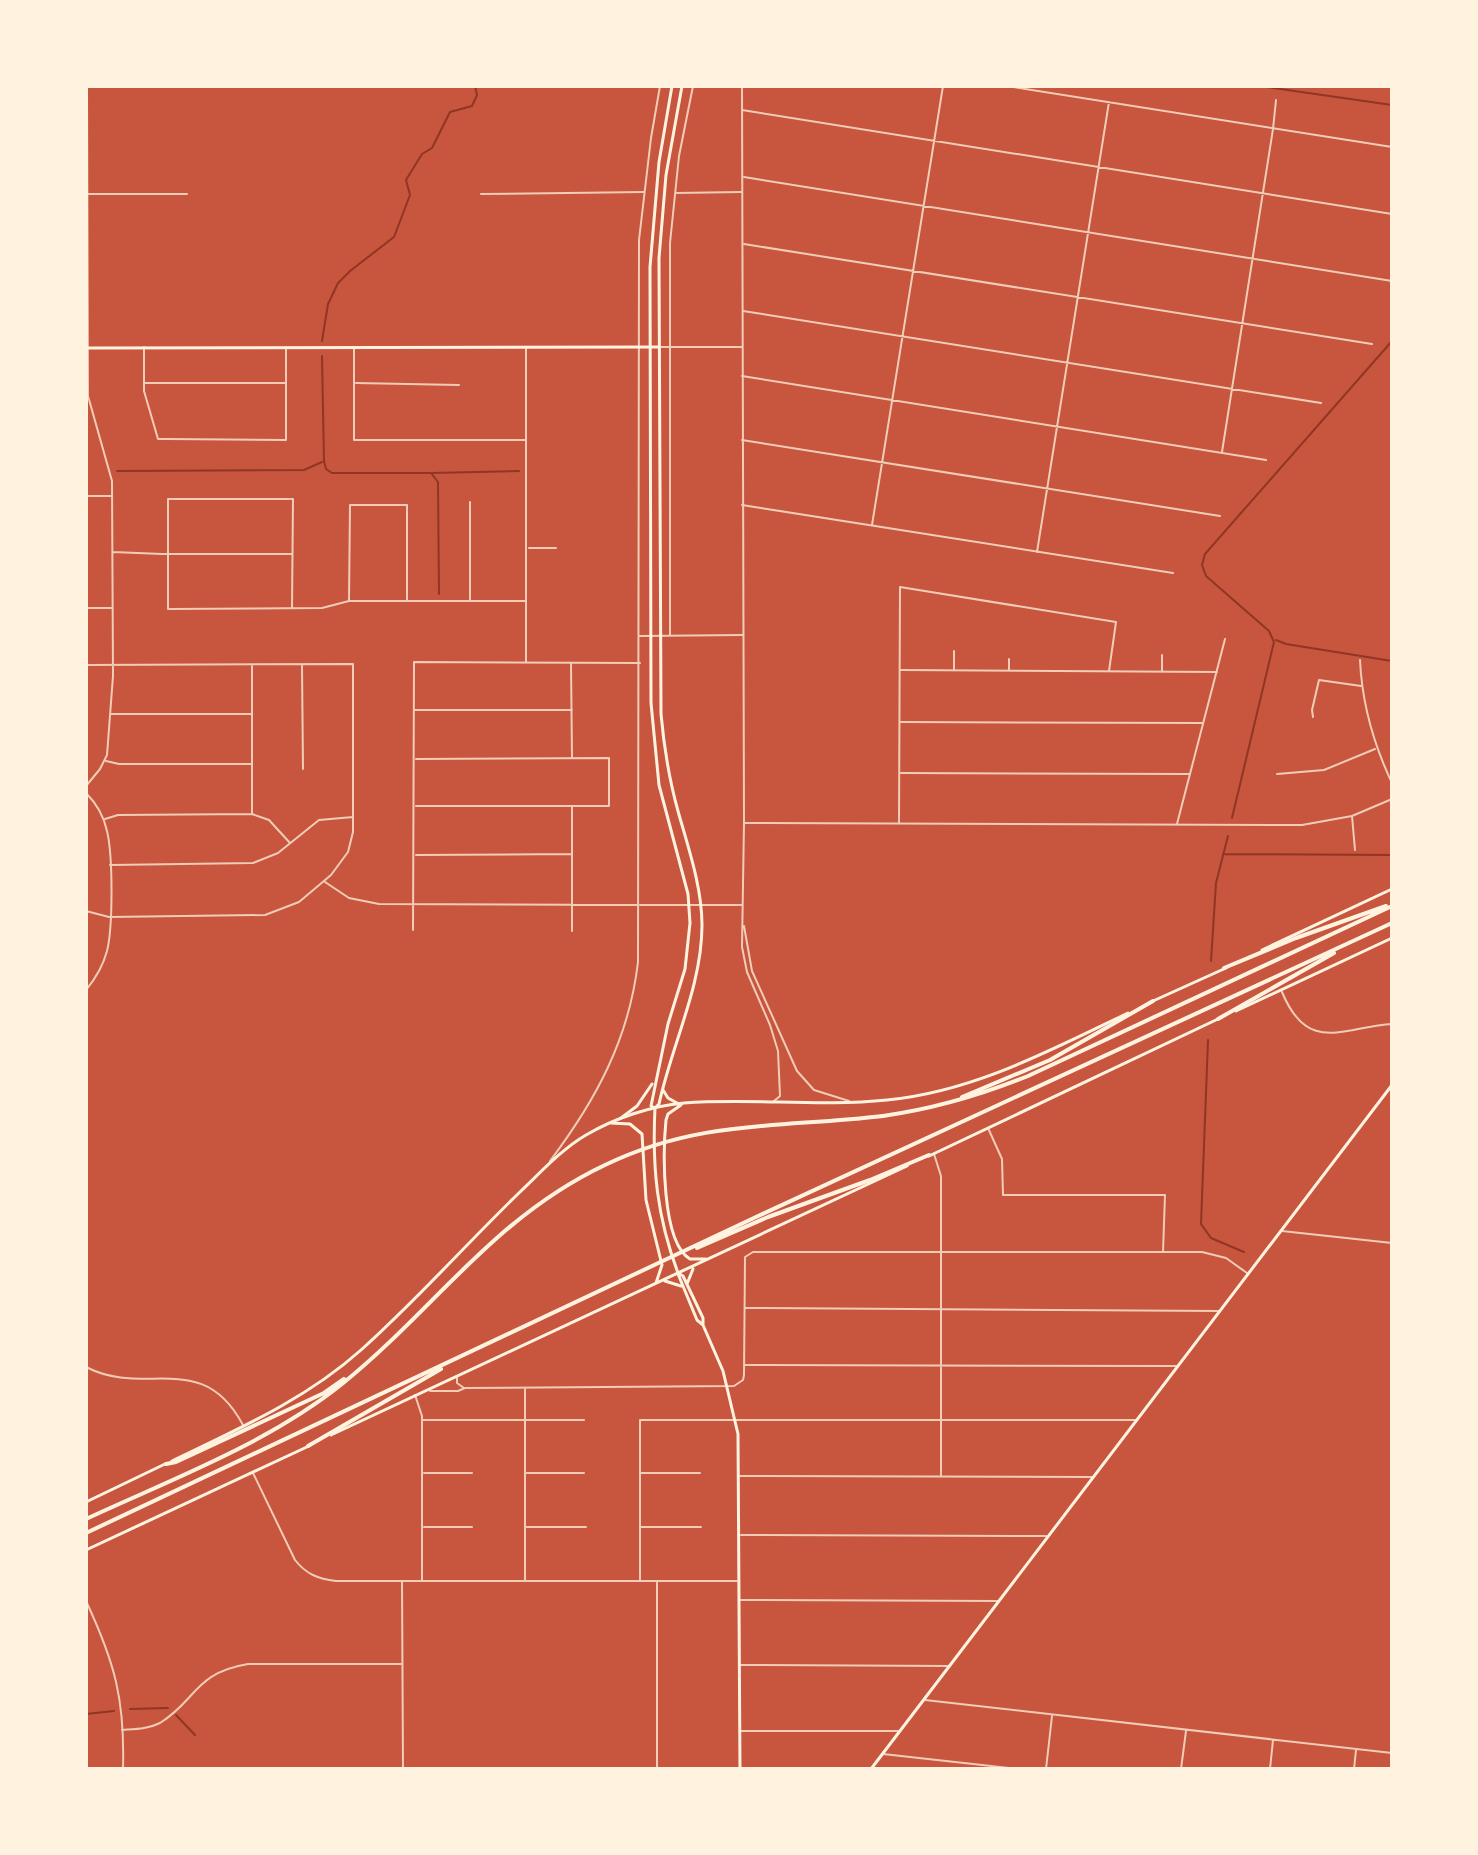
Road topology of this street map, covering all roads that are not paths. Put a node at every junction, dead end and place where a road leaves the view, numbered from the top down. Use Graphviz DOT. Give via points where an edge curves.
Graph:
graph roads {
  1 [pos="87,86"];
  2 [pos="660,86"];
  3 [pos="672,86"];
  4 [pos="682,86"];
  5 [pos="693,86"];
  6 [pos="742,86"];
  7 [pos="943,86"];
  8 [pos="1007,86"];
  9 [pos="1276,100"];
  10 [pos="1109,102"];
  11 [pos="742,110"];
  12 [pos="1273,129"];
  13 [pos="86,139"];
  14 [pos="933,141"];
  15 [pos="1392,147"];
  16 [pos="1098,167"];
  17 [pos="742,177"];
  18 [pos="644,192"];
  19 [pos="743,192"];
  20 [pos="675,193"];
  21 [pos="86,194"];
  22 [pos="187,194"];
  23 [pos="481,194"];
  24 [pos="1263,194"];
  25 [pos="923,206"];
  26 [pos="1392,214"];
  27 [pos="1088,233"];
  28 [pos="743,244"];
  29 [pos="1252,259"];
  30 [pos="913,272"];
  31 [pos="1392,281"];
  32 [pos="1078,298"];
  33 [pos="742,310"];
  34 [pos="1242,324"];
  35 [pos="902,337"];
  36 [pos="1372,344"];
  37 [pos="144,347"];
  38 [pos="286,347"];
  39 [pos="354,347"];
  40 [pos="526,347"];
  41 [pos="638,347"];
  42 [pos="650,347"];
  43 [pos="659,347"];
  44 [pos="669,347"];
  45 [pos="742,347"];
  46 [pos="86,348"];
  47 [pos="1067,362"];
  48 [pos="742,376"];
  49 [pos="87,383"];
  50 [pos="144,383"];
  51 [pos="286,383"];
  52 [pos="355,383"];
  53 [pos="459,385"];
  54 [pos="1232,389"];
  55 [pos="892,400"];
  56 [pos="1321,403"];
  57 [pos="1057,427"];
  58 [pos="526,440"];
  59 [pos="742,440"];
  60 [pos="1222,453"];
  61 [pos="1266,460"];
  62 [pos="882,463"];
  63 [pos="1047,489"];
  64 [pos="86,496"];
  65 [pos="112,496"];
  66 [pos="470,502"];
  67 [pos="742,505"];
  68 [pos="1220,516"];
  69 [pos="872,525"];
  70 [pos="527,548"];
  71 [pos="556,548"];
  72 [pos="112,552"];
  73 [pos="1037,552"];
  74 [pos="168,554"];
  75 [pos="293,554"];
  76 [pos="1173,573"];
  77 [pos="349,601"];
  78 [pos="470,601"];
  79 [pos="526,601"];
  80 [pos="407,602"];
  81 [pos="86,608"];
  82 [pos="112,608"];
  83 [pos="292,608"];
  84 [pos="670,635"];
  85 [pos="743,635"];
  86 [pos="640,636"];
  87 [pos="650,636"];
  88 [pos="660,636"];
  89 [pos="1225,639"];
  90 [pos="954,651"];
  91 [pos="1162,655"];
  92 [pos="1009,659"];
  93 [pos="1360,660"];
  94 [pos="526,662"];
  95 [pos="571,662"];
  96 [pos="640,663"];
  97 [pos="113,664"];
  98 [pos="252,664"];
  99 [pos="302,664"];
  100 [pos="86,665"];
  101 [pos="900,670"];
  102 [pos="954,671"];
  103 [pos="1009,671"];
  104 [pos="1109,671"];
  105 [pos="1162,671"];
  106 [pos="1217,672"];
  107 [pos="1362,686"];
  108 [pos="414,710"];
  109 [pos="572,710"];
  110 [pos="110,714"];
  111 [pos="252,714"];
  112 [pos="1313,717"];
  113 [pos="900,722"];
  114 [pos="1203,723"];
  115 [pos="1377,748"];
  116 [pos="572,758"];
  117 [pos="414,759"];
  118 [pos="105,760"];
  119 [pos="252,764"];
  120 [pos="303,769"];
  121 [pos="899,773"];
  122 [pos="1190,774"];
  123 [pos="1277,774"];
  124 [pos="1392,783"];
  125 [pos="86,786"];
  126 [pos="86,793"];
  127 [pos="1392,799"];
  128 [pos="414,806"];
  129 [pos="572,806"];
  130 [pos="252,814"];
  131 [pos="1352,816"];
  132 [pos="353,817"];
  133 [pos="103,819"];
  134 [pos="744,823"];
  135 [pos="899,824"];
  136 [pos="1177,825"];
  137 [pos="290,843"];
  138 [pos="1355,850"];
  139 [pos="572,854"];
  140 [pos="414,855"];
  141 [pos="110,865"];
  142 [pos="324,881"];
  143 [pos="1392,889"];
  144 [pos="413,904"];
  145 [pos="572,905"];
  146 [pos="640,905"];
  147 [pos="690,905"];
  148 [pos="701,905"];
  149 [pos="743,905"];
  150 [pos="1392,905"];
  151 [pos="86,911"];
  152 [pos="109,917"];
  153 [pos="743,923"];
  154 [pos="1392,923"];
  155 [pos="413,930"];
  156 [pos="572,931"];
  157 [pos="1367,935"];
  158 [pos="1392,938"];
  159 [pos="1224,968"];
  160 [pos="86,990"];
  161 [pos="1281,990"];
  162 [pos="1153,1001"];
  163 [pos="1218,1019"];
  164 [pos="1392,1024"];
  165 [pos="654,1081"];
  166 [pos="1392,1085"];
  167 [pos="663,1088"];
  168 [pos="849,1101"];
  169 [pos="773,1102"];
  170 [pos="677,1103"];
  171 [pos="684,1103"];
  172 [pos="943,1105"];
  173 [pos="655,1108"];
  174 [pos="621,1118"];
  175 [pos="609,1124"];
  176 [pos="988,1127"];
  177 [pos="931,1154"];
  178 [pos="544,1169"];
  179 [pos="1281,1231"];
  180 [pos="1392,1243"];
  181 [pos="940,1252"];
  182 [pos="1163,1252"];
  183 [pos="684,1253"];
  184 [pos="709,1259"];
  185 [pos="695,1266"];
  186 [pos="678,1273"];
  187 [pos="1248,1274"];
  188 [pos="662,1280"];
  189 [pos="656,1283"];
  190 [pos="684,1285"];
  191 [pos="744,1308"];
  192 [pos="940,1309"];
  193 [pos="1220,1311"];
  194 [pos="453,1361"];
  195 [pos="744,1365"];
  196 [pos="941,1365"];
  197 [pos="1178,1366"];
  198 [pos="86,1368"];
  199 [pos="360,1369"];
  200 [pos="458,1376"];
  201 [pos="465,1388"];
  202 [pos="525,1388"];
  203 [pos="728,1388"];
  204 [pos="426,1391"];
  205 [pos="415,1395"];
  206 [pos="422,1420"];
  207 [pos="525,1420"];
  208 [pos="584,1420"];
  209 [pos="736,1420"];
  210 [pos="941,1420"];
  211 [pos="1138,1420"];
  212 [pos="244,1426"];
  213 [pos="308,1446"];
  214 [pos="166,1464"];
  215 [pos="253,1472"];
  216 [pos="423,1473"];
  217 [pos="472,1473"];
  218 [pos="525,1473"];
  219 [pos="584,1473"];
  220 [pos="640,1473"];
  221 [pos="700,1473"];
  222 [pos="739,1476"];
  223 [pos="941,1476"];
  224 [pos="1094,1477"];
  225 [pos="86,1502"];
  226 [pos="86,1519"];
  227 [pos="422,1527"];
  228 [pos="472,1527"];
  229 [pos="525,1527"];
  230 [pos="586,1527"];
  231 [pos="640,1527"];
  232 [pos="701,1527"];
  233 [pos="86,1533"];
  234 [pos="739,1535"];
  235 [pos="1049,1536"];
  236 [pos="86,1550"];
  237 [pos="402,1581"];
  238 [pos="422,1581"];
  239 [pos="525,1581"];
  240 [pos="640,1581"];
  241 [pos="657,1581"];
  242 [pos="740,1581"];
  243 [pos="740,1600"];
  244 [pos="86,1601"];
  245 [pos="999,1601"];
  246 [pos="402,1664"];
  247 [pos="740,1665"];
  248 [pos="950,1666"];
  249 [pos="924,1700"];
  250 [pos="1052,1716"];
  251 [pos="122,1730"];
  252 [pos="739,1731"];
  253 [pos="900,1731"];
  254 [pos="1186,1731"];
  255 [pos="1273,1740"];
  256 [pos="1357,1749"];
  257 [pos="1392,1753"];
  258 [pos="882,1754"];
  259 [pos="123,1769"];
  260 [pos="403,1769"];
  261 [pos="657,1769"];
  262 [pos="740,1769"];
  263 [pos="871,1769"];
  264 [pos="1018,1769"];
  265 [pos="1046,1769"];
  266 [pos="1181,1769"];
  267 [pos="1270,1769"];
  268 [pos="1354,1769"];
  1 -- 13 [label="street"];
  2 -- 18 [label="street"];
  3 -- 42 [label="main road" via="655,190"];
  4 -- 43 [label="main road" via="664,199"];
  5 -- 20 [label="street"];
  6 -- 11 [label="street"];
  7 -- 14 [label="street"];
  8 -- 10 [label="street"];
  9 -- 12 [label="street"];
  10 -- 12 [label="street"];
  10 -- 16 [label="street"];
  11 -- 14 [label="street"];
  11 -- 17 [label="street"];
  12 -- 15 [label="street"];
  12 -- 24 [label="street"];
  13 -- 21 [label="street"];
  14 -- 16 [label="street"];
  14 -- 25 [label="street"];
  16 -- 24 [label="street"];
  16 -- 27 [label="street"];
  17 -- 19 [label="street"];
  17 -- 25 [label="street"];
  18 -- 23 [label="street"];
  18 -- 41 [label="street"];
  19 -- 20 [label="street"];
  19 -- 28 [label="street"];
  20 -- 44 [label="street"];
  21 -- 22 [label="street"];
  21 -- 46 [label="street"];
  24 -- 26 [label="street"];
  24 -- 29 [label="street"];
  25 -- 27 [label="street"];
  25 -- 30 [label="street"];
  27 -- 29 [label="street"];
  27 -- 32 [label="street"];
  28 -- 30 [label="street"];
  28 -- 33 [label="street"];
  29 -- 31 [label="street"];
  29 -- 34 [label="street"];
  30 -- 32 [label="street"];
  30 -- 35 [label="street"];
  32 -- 34 [label="street"];
  32 -- 47 [label="street"];
  33 -- 35 [label="street"];
  33 -- 45 [label="street"];
  34 -- 36 [label="street"];
  34 -- 54 [label="street"];
  35 -- 47 [label="street"];
  35 -- 55 [label="street"];
  37 -- 38 [label="main road"];
  37 -- 46 [label="main road"];
  37 -- 50 [label="street"];
  38 -- 39 [label="main road"];
  38 -- 51 [label="street"];
  39 -- 40 [label="main road"];
  39 -- 52 [label="street"];
  40 -- 41 [label="main road"];
  40 -- 58 [label="street"];
  41 -- 42 [label="main road"];
  41 -- 86 [label="street"];
  42 -- 43 [label="main road"];
  42 -- 87 [label="main road"];
  43 -- 44 [label="street"];
  43 -- 88 [label="main road"];
  44 -- 45 [label="street"];
  44 -- 84 [label="street"];
  45 -- 48 [label="street"];
  46 -- 49 [label="street"];
  47 -- 54 [label="street"];
  47 -- 57 [label="street"];
  48 -- 55 [label="street"];
  48 -- 59 [label="street"];
  49 -- 65 [label="street"];
  50 -- 51 [label="street"];
  50 -- 51 [label="street" via="158,439 286,440"];
  52 -- 53 [label="street"];
  52 -- 58 [label="street" via="354,440"];
  54 -- 56 [label="street"];
  54 -- 60 [label="street"];
  55 -- 57 [label="street"];
  55 -- 62 [label="street"];
  57 -- 60 [label="street"];
  57 -- 63 [label="street"];
  58 -- 70 [label="street"];
  59 -- 62 [label="street"];
  59 -- 67 [label="street"];
  60 -- 61 [label="street"];
  62 -- 63 [label="street"];
  62 -- 69 [label="street"];
  63 -- 68 [label="street"];
  63 -- 73 [label="street"];
  64 -- 65 [label="street"];
  65 -- 72 [label="street"];
  66 -- 78 [label="street"];
  67 -- 69 [label="street"];
  67 -- 85 [label="street"];
  69 -- 73 [label="street"];
  70 -- 71 [label="street"];
  70 -- 79 [label="street"];
  72 -- 74 [label="street"];
  72 -- 82 [label="street"];
  73 -- 76 [label="street"];
  74 -- 75 [label="street"];
  74 -- 75 [label="street" via="168,499 293,499"];
  74 -- 83 [label="street" via="168,609"];
  75 -- 83 [label="street"];
  77 -- 80 [label="street"];
  77 -- 80 [label="street" via="350,505 407,505"];
  77 -- 83 [label="street" via="328,608"];
  78 -- 79 [label="street"];
  78 -- 80 [label="street"];
  79 -- 94 [label="street"];
  81 -- 82 [label="street"];
  82 -- 97 [label="street"];
  84 -- 85 [label="street"];
  84 -- 88 [label="street"];
  85 -- 134 [label="street"];
  86 -- 87 [label="street"];
  86 -- 96 [label="street"];
  87 -- 88 [label="street"];
  87 -- 147 [label="main road" via="654,754"];
  88 -- 148 [label="main road" via="666,762"];
  89 -- 106 [label="street"];
  90 -- 102 [label="street"];
  91 -- 105 [label="street"];
  92 -- 103 [label="street"];
  93 -- 107 [label="street"];
  94 -- 95 [label="street"];
  94 -- 108 [label="street" via="414,662"];
  95 -- 96 [label="street"];
  95 -- 109 [label="street"];
  96 -- 146 [label="street"];
  97 -- 98 [label="street"];
  97 -- 100 [label="street"];
  97 -- 110 [label="street"];
  98 -- 99 [label="street"];
  98 -- 111 [label="street"];
  99 -- 120 [label="street"];
  99 -- 132 [label="street" via="353,664"];
  101 -- 102 [label="street"];
  101 -- 104 [label="street" via="900,587 1116,622"];
  101 -- 113 [label="street"];
  102 -- 103 [label="street"];
  103 -- 104 [label="street"];
  104 -- 105 [label="street"];
  105 -- 106 [label="street"];
  106 -- 114 [label="street"];
  107 -- 112 [label="street" via="1319,680"];
  107 -- 115 [label="street"];
  108 -- 109 [label="street"];
  108 -- 117 [label="street"];
  109 -- 116 [label="street"];
  110 -- 111 [label="street"];
  110 -- 118 [label="street"];
  111 -- 119 [label="street"];
  113 -- 114 [label="street"];
  113 -- 121 [label="street"];
  114 -- 122 [label="street"];
  115 -- 123 [label="street" via="1324,770"];
  115 -- 124 [label="street"];
  116 -- 117 [label="street"];
  116 -- 129 [label="street" via="609,758 609,806"];
  117 -- 128 [label="street"];
  118 -- 119 [label="street"];
  118 -- 125 [label="street"];
  119 -- 130 [label="street"];
  121 -- 122 [label="street"];
  121 -- 135 [label="street"];
  122 -- 136 [label="street"];
  126 -- 133 [label="street"];
  127 -- 131 [label="street"];
  128 -- 129 [label="street"];
  128 -- 140 [label="street"];
  129 -- 139 [label="street"];
  130 -- 133 [label="street"];
  130 -- 137 [label="street" via="269,820"];
  131 -- 136 [label="street" via="1302,825"];
  131 -- 138 [label="street"];
  132 -- 137 [label="street" via="319,820"];
  132 -- 142 [label="street" via="348,852"];
  133 -- 141 [label="street"];
  134 -- 135 [label="street"];
  134 -- 149 [label="street"];
  135 -- 136 [label="street"];
  137 -- 141 [label="street" via="253,863"];
  139 -- 140 [label="street"];
  139 -- 145 [label="street"];
  140 -- 144 [label="street"];
  141 -- 152 [label="street"];
  142 -- 144 [label="street" via="358,901"];
  142 -- 152 [label="street" via="299,902 265,915"];
  143 -- 159 [label="main road"];
  144 -- 145 [label="street"];
  144 -- 155 [label="street"];
  145 -- 146 [label="street"];
  145 -- 156 [label="street"];
  146 -- 147 [label="street"];
  146 -- 178 [label="street" via="636,981 616,1053 577,1126"];
  147 -- 148 [label="street"];
  147 -- 165 [label="main road" via="685,969"];
  148 -- 149 [label="street"];
  148 -- 167 [label="main road" via="697,975"];
  149 -- 153 [label="street"];
  150 -- 159 [label="highway"];
  150 -- 172 [label="highway" via="1028,1076"];
  151 -- 152 [label="street"];
  152 -- 160 [label="street" via="104,960"];
  153 -- 168 [label="street" via="752,971 797,1071 814,1090"];
  153 -- 169 [label="street" via="747,972 778,1051 781,1090"];
  154 -- 157 [label="highway"];
  157 -- 163 [label="highway"];
  157 -- 183 [label="highway"];
  158 -- 161 [label="main road"];
  159 -- 162 [label="main road"];
  161 -- 163 [label="main road"];
  161 -- 164 [label="street" via="1292,1012 1320,1032 1342,1034"];
  162 -- 168 [label="main road" via="1039,1055 951,1088"];
  162 -- 172 [label="highway" via="1050,1060"];
  163 -- 176 [label="main road"];
  165 -- 173 [label="main road"];
  165 -- 174 [label="main road"];
  166 -- 179 [label="main road"];
  167 -- 170 [label="main road"];
  167 -- 173 [label="main road"];
  168 -- 169 [label="main road"];
  169 -- 171 [label="main road"];
  170 -- 171 [label="main road"];
  170 -- 173 [label="main road"];
  171 -- 184 [label="main road" via="666,1120 668,1208 685,1257"];
  172 -- 199 [label="highway" via="724,1128 632,1153 565,1185 517,1219"];
  173 -- 174 [label="main road"];
  173 -- 186 [label="main road" via="656,1199"];
  174 -- 175 [label="main road"];
  175 -- 178 [label="main road" via="585,1135"];
  175 -- 189 [label="main road" via="630,1124 642,1134 646,1200 662,1265"];
  176 -- 177 [label="main road"];
  176 -- 182 [label="street" via="1002,1159 1003,1195 1165,1195"];
  177 -- 181 [label="street" via="941,1176"];
  177 -- 183 [label="highway"];
  177 -- 184 [label="main road"];
  178 -- 212 [label="main road" via="361,1350 319,1383"];
  179 -- 180 [label="street"];
  179 -- 187 [label="main road"];
  181 -- 182 [label="street"];
  181 -- 191 [label="street" via="753,1252 746,1255"];
  181 -- 192 [label="street"];
  182 -- 187 [label="street" via="1214,1254"];
  183 -- 194 [label="highway"];
  184 -- 185 [label="main road"];
  185 -- 186 [label="main road"];
  185 -- 190 [label="main road"];
  186 -- 188 [label="main road"];
  186 -- 190 [label="main road"];
  187 -- 193 [label="main road"];
  188 -- 189 [label="main road"];
  188 -- 190 [label="main road"];
  189 -- 200 [label="main road"];
  190 -- 203 [label="main road"];
  191 -- 192 [label="street"];
  191 -- 195 [label="street"];
  192 -- 193 [label="street"];
  192 -- 196 [label="street"];
  193 -- 197 [label="main road"];
  194 -- 213 [label="highway"];
  194 -- 233 [label="highway"];
  195 -- 196 [label="street"];
  195 -- 203 [label="street" via="743,1380"];
  196 -- 197 [label="street"];
  196 -- 210 [label="street"];
  197 -- 211 [label="main road"];
  198 -- 212 [label="street" via="112,1377 201,1383 228,1401"];
  199 -- 214 [label="highway" via="324,1393"];
  199 -- 226 [label="highway" via="276,1429"];
  200 -- 201 [label="street" via="457,1383"];
  200 -- 204 [label="main road"];
  201 -- 202 [label="street"];
  201 -- 204 [label="street"];
  202 -- 203 [label="street"];
  202 -- 207 [label="street"];
  203 -- 209 [label="main road"];
  204 -- 205 [label="main road"];
  205 -- 206 [label="street"];
  205 -- 213 [label="main road"];
  206 -- 207 [label="street"];
  206 -- 216 [label="street"];
  207 -- 208 [label="street"];
  207 -- 218 [label="street"];
  209 -- 210 [label="street"];
  209 -- 220 [label="street" via="640,1420"];
  209 -- 222 [label="main road"];
  210 -- 211 [label="street"];
  210 -- 223 [label="street"];
  211 -- 224 [label="main road"];
  212 -- 214 [label="main road"];
  213 -- 215 [label="main road"];
  214 -- 225 [label="main road"];
  215 -- 236 [label="main road"];
  215 -- 237 [label="street" via="292,1555 312,1575 336,1581"];
  216 -- 217 [label="street"];
  216 -- 227 [label="street"];
  218 -- 219 [label="street"];
  218 -- 229 [label="street"];
  220 -- 221 [label="street"];
  220 -- 231 [label="street"];
  222 -- 223 [label="street"];
  222 -- 234 [label="main road"];
  223 -- 224 [label="street"];
  224 -- 235 [label="main road"];
  227 -- 228 [label="street"];
  227 -- 238 [label="street"];
  229 -- 230 [label="street"];
  229 -- 239 [label="street"];
  231 -- 232 [label="street"];
  231 -- 240 [label="street"];
  234 -- 235 [label="street"];
  234 -- 242 [label="main road"];
  235 -- 245 [label="main road"];
  237 -- 238 [label="street"];
  237 -- 246 [label="street"];
  238 -- 239 [label="street"];
  239 -- 240 [label="street"];
  240 -- 241 [label="street"];
  241 -- 242 [label="street"];
  241 -- 261 [label="street"];
  242 -- 243 [label="main road"];
  243 -- 245 [label="street"];
  243 -- 247 [label="main road"];
  244 -- 251 [label="street" via="117,1678"];
  245 -- 248 [label="main road"];
  246 -- 251 [label="street" via="232,1667 203,1682 157,1724"];
  246 -- 260 [label="street"];
  247 -- 248 [label="street"];
  247 -- 252 [label="main road"];
  248 -- 249 [label="main road"];
  249 -- 250 [label="street"];
  249 -- 253 [label="main road"];
  250 -- 254 [label="street"];
  250 -- 265 [label="street"];
  251 -- 259 [label="street"];
  252 -- 253 [label="street"];
  252 -- 262 [label="main road"];
  253 -- 258 [label="main road"];
  254 -- 255 [label="street"];
  254 -- 266 [label="street"];
  255 -- 256 [label="street"];
  255 -- 267 [label="street"];
  256 -- 257 [label="street"];
  256 -- 268 [label="street"];
  258 -- 263 [label="main road"];
  258 -- 264 [label="street"];
}
